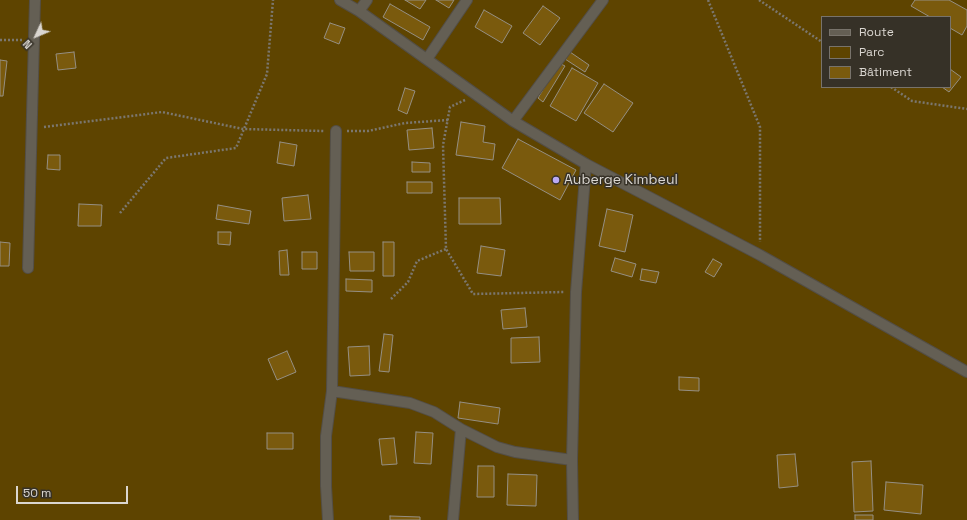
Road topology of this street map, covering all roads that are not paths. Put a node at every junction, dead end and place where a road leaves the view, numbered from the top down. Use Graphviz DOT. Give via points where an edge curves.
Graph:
graph roads {
  1 [pos="35,0"];
  2 [pos="340,0"];
  3 [pos="367,0"];
  4 [pos="468,0"];
  5 [pos="603,0"];
  6 [pos="359,11"];
  7 [pos="427,59"];
  8 [pos="513,121"];
  9 [pos="336,131"];
  10 [pos="586,164"];
  11 [pos="28,268"];
  12 [pos="967,372"];
  13 [pos="332,391"];
  14 [pos="461,429"];
  15 [pos="572,460"];
  16 [pos="328,520"];
  17 [pos="453,520"];
  18 [pos="572,520"];
  1 -- 11 [label="street"];
  2 -- 6 [label="street"];
  3 -- 6 [label="street"];
  4 -- 7 [label="street"];
  5 -- 8 [label="street"];
  6 -- 7 [label="street"];
  7 -- 8 [label="street"];
  8 -- 10 [label="street"];
  9 -- 13 [label="street"];
  10 -- 12 [label="street" via="760,255"];
  10 -- 15 [label="street" via="576,292"];
  13 -- 14 [label="street" via="410,403 434,412"];
  13 -- 16 [label="street" via="326,436"];
  14 -- 15 [label="street" via="497,447"];
  14 -- 17 [label="street"];
  15 -- 18 [label="street"];
}
